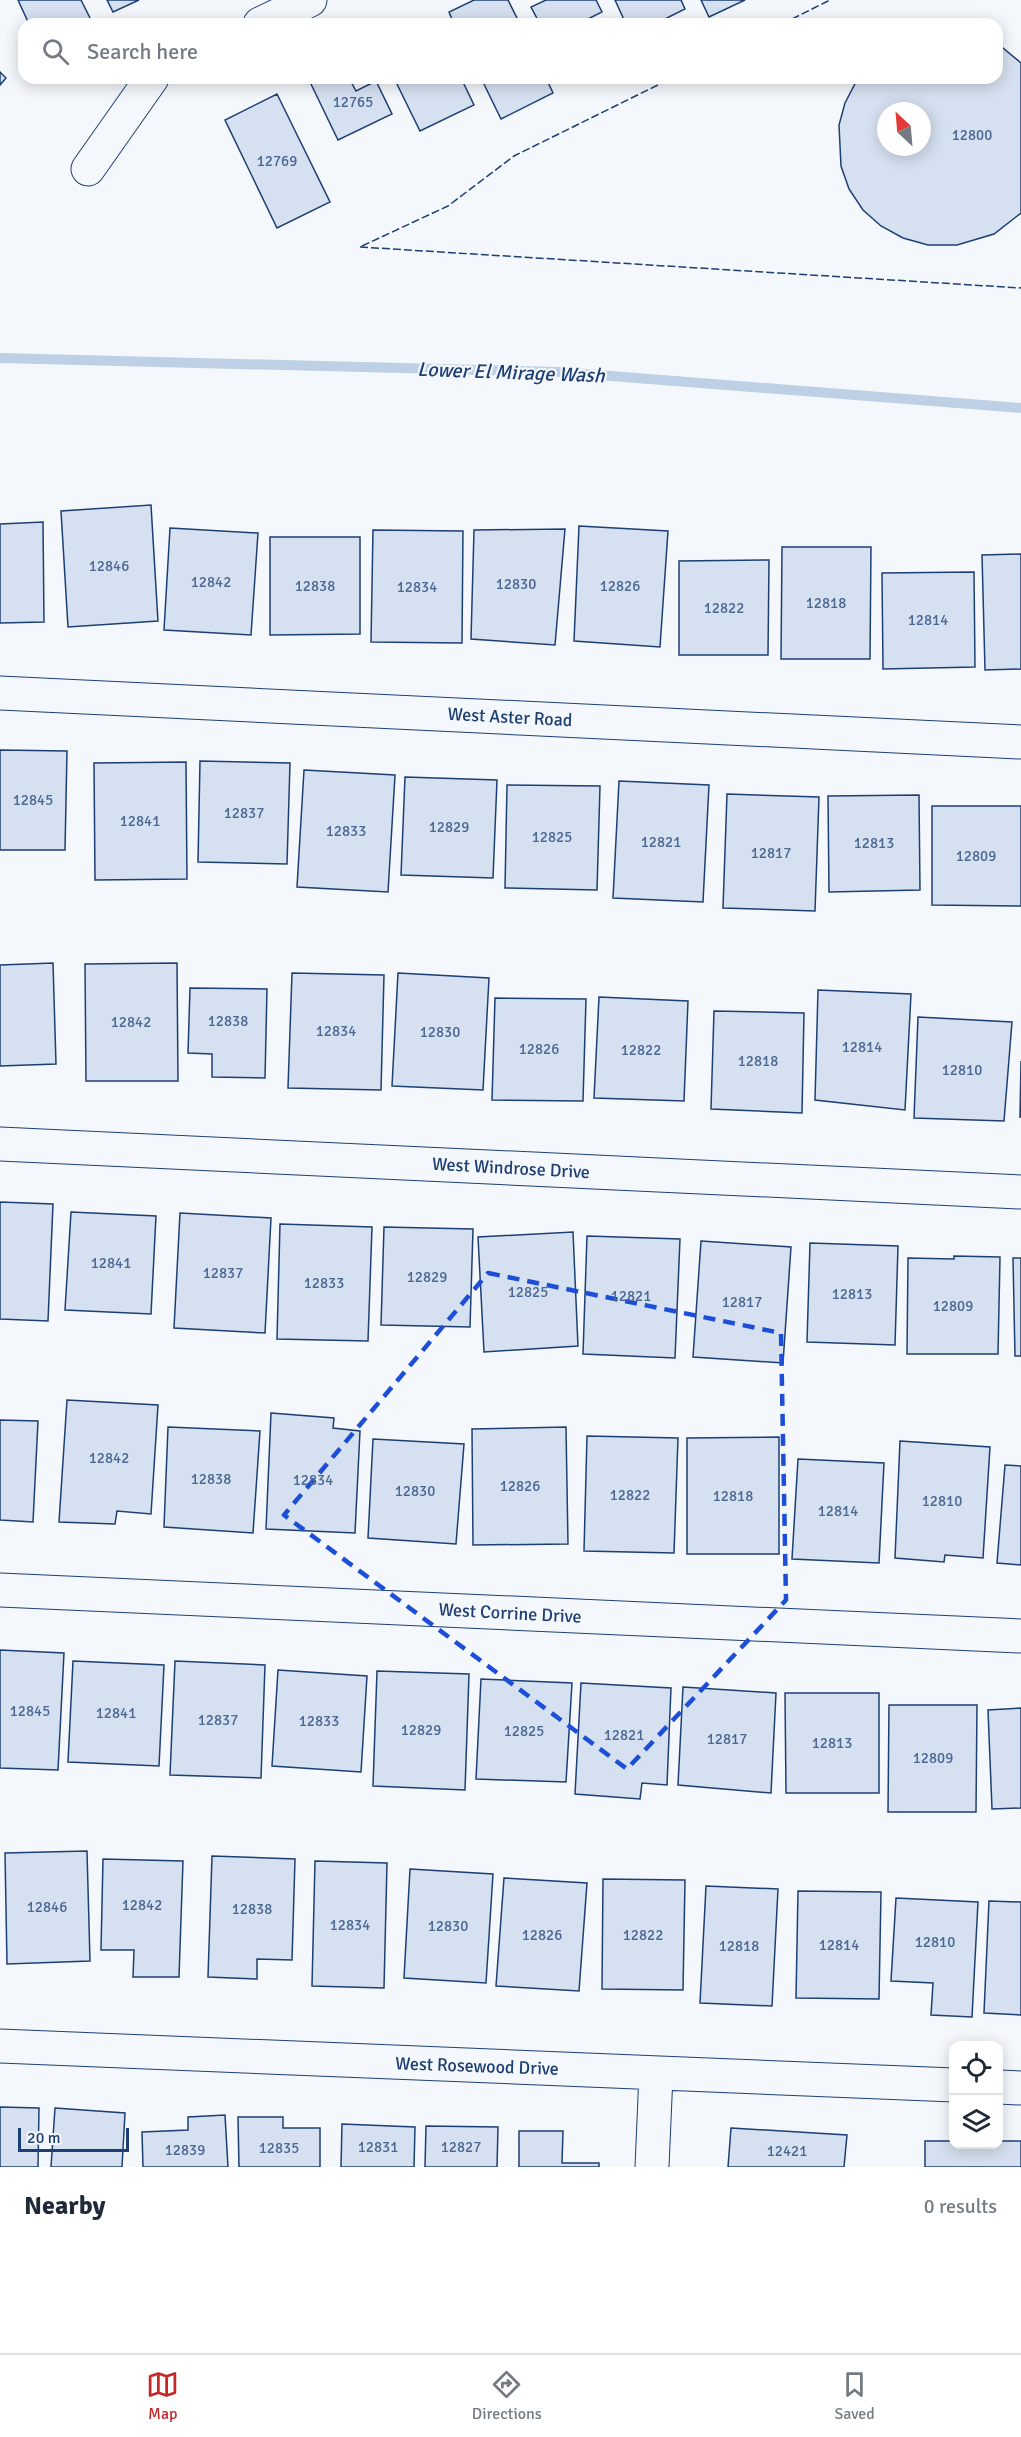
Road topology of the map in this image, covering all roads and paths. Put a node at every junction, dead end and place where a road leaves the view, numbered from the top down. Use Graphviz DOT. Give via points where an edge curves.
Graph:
graph roads {
  1 [pos="310,0"];
  2 [pos="272,18"];
  3 [pos="148,84"];
  4 [pos="88,169"];
  5 [pos="0,693"];
  6 [pos="1021,742"];
  7 [pos="0,1144"];
  8 [pos="1021,1192"];
  9 [pos="0,1590"];
  10 [pos="1021,1636"];
  11 [pos="0,2046"];
  12 [pos="656,2074"];
  13 [pos="949,2085"];
  14 [pos="1003,2087"];
  15 [pos="1021,2088"];
  16 [pos="652,2167"];
  1 -- 2 [label="street"];
  3 -- 4 [label="street"];
  5 -- 6 [label="street, West Aster Road"];
  7 -- 8 [label="street, West Windrose Drive"];
  9 -- 10 [label="street, West Corrine Drive"];
  11 -- 12 [label="street, West Rosewood Drive"];
  12 -- 13 [label="street, West Rosewood Drive"];
  12 -- 16 [label="street"];
  14 -- 15 [label="street"];
}
